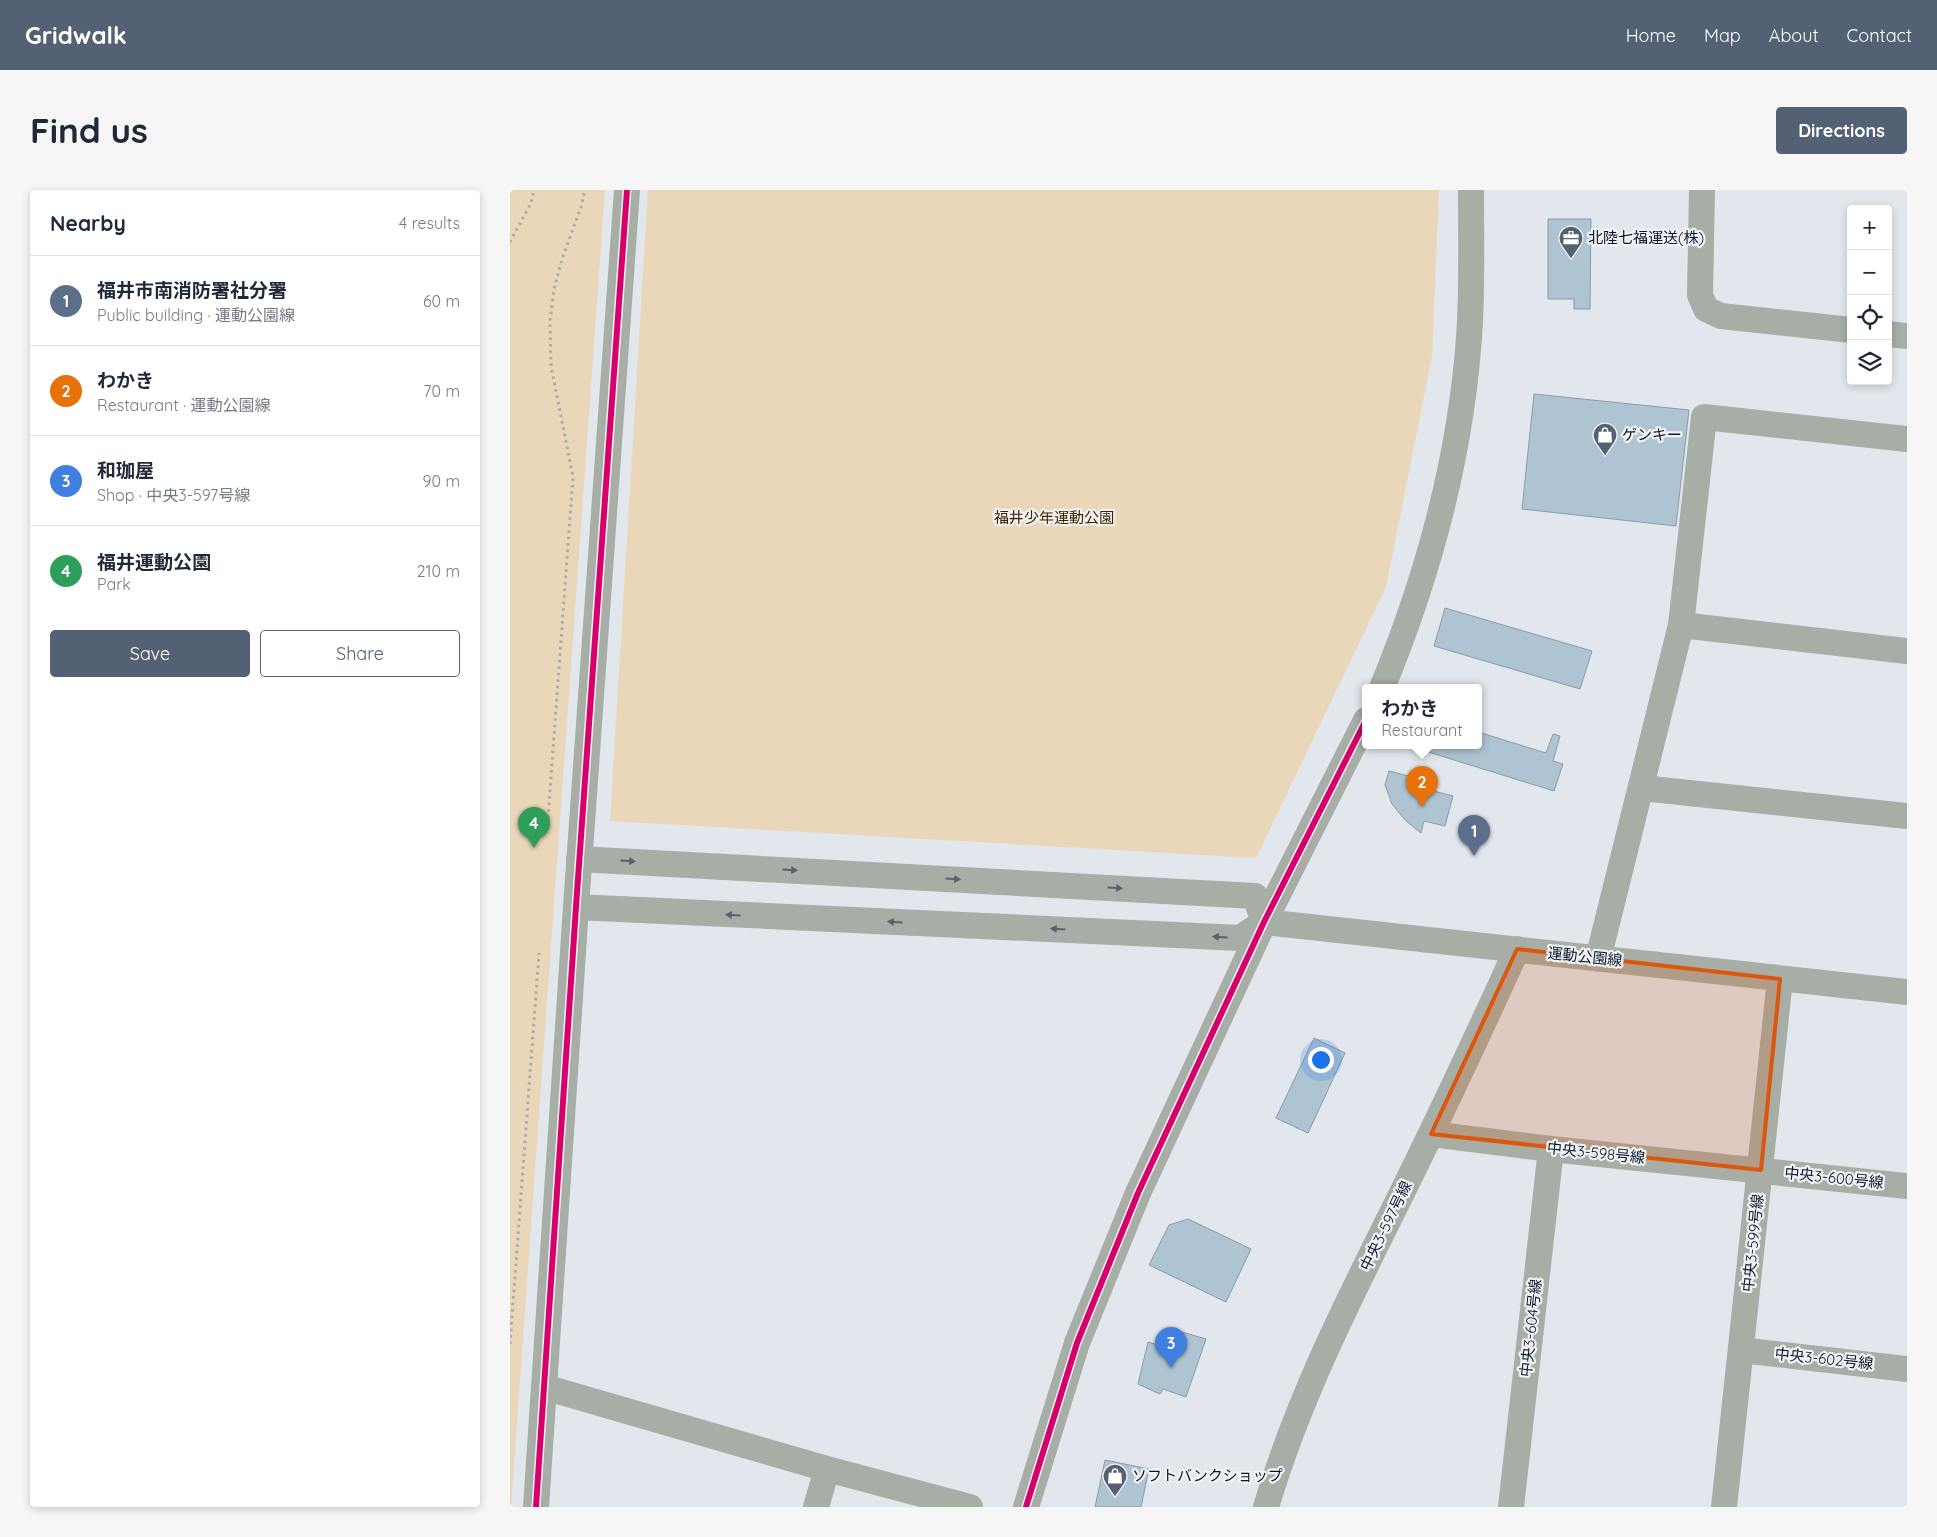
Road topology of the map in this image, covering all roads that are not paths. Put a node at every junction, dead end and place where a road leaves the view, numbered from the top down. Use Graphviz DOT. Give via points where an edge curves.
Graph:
graph roads {
  1 [pos="627,190"];
  2 [pos="1471,190"];
  3 [pos="1702,190"];
  4 [pos="1847,330"];
  5 [pos="1892,334"];
  6 [pos="1907,336"];
  7 [pos="1907,439"];
  8 [pos="1681,625"];
  9 [pos="1907,652"];
  10 [pos="1384,684"];
  11 [pos="1362,728"];
  12 [pos="1642,788"];
  13 [pos="1907,816"];
  14 [pos="579,859"];
  15 [pos="576,907"];
  16 [pos="1264,922"];
  17 [pos="1517,950"];
  18 [pos="1598,959"];
  19 [pos="1780,979"];
  20 [pos="1907,992"];
  21 [pos="1431,1134"];
  22 [pos="1551,1149"];
  23 [pos="1761,1170"];
  24 [pos="1907,1186"];
  25 [pos="1741,1350"];
  26 [pos="1907,1369"];
  27 [pos="544,1387"];
  28 [pos="827,1469"];
  29 [pos="536,1507"];
  30 [pos="816,1507"];
  31 [pos="970,1507"];
  32 [pos="1026,1507"];
  33 [pos="1266,1507"];
  34 [pos="1511,1507"];
  35 [pos="1724,1507"];
  1 -- 14 [label="street"];
  2 -- 10 [label="street" via="1470,322 1455,452 1419,591"];
  3 -- 4 [label="street" via="1700,295 1706,309 1721,316"];
  5 -- 6 [label="street"];
  7 -- 8 [label="street" via="1704,417"];
  8 -- 9 [label="street"];
  8 -- 12 [label="street"];
  11 -- 16 [label="street"];
  12 -- 13 [label="street"];
  12 -- 18 [label="street"];
  14 -- 15 [label="street"];
  14 -- 16 [label="street, one-way" via="1256,896"];
  16 -- 15 [label="street, one-way" via="1240,938"];
  15 -- 27 [label="street"];
  16 -- 17 [label="street, 運動公園線"];
  16 -- 32 [label="street" via="1134,1202 1077,1343"];
  17 -- 18 [label="street, 運動公園線"];
  17 -- 21 [label="street, 中央3-597号線"];
  18 -- 19 [label="street, 運動公園線"];
  19 -- 20 [label="street, 運動公園線"];
  19 -- 23 [label="street, 中央3-599号線"];
  21 -- 22 [label="street, 中央3-598号線"];
  21 -- 33 [label="street, 中央3-597号線" via="1327,1345"];
  22 -- 23 [label="street, 中央3-598号線"];
  22 -- 34 [label="street, 中央3-604号線"];
  23 -- 24 [label="street, 中央3-600号線"];
  23 -- 25 [label="street, 中央3-599号線"];
  25 -- 26 [label="street, 中央3-602号線"];
  25 -- 35 [label="street, 中央3-599号線"];
  27 -- 28 [label="street"];
  27 -- 29 [label="street"];
  28 -- 30 [label="street"];
  28 -- 31 [label="street"];
}
